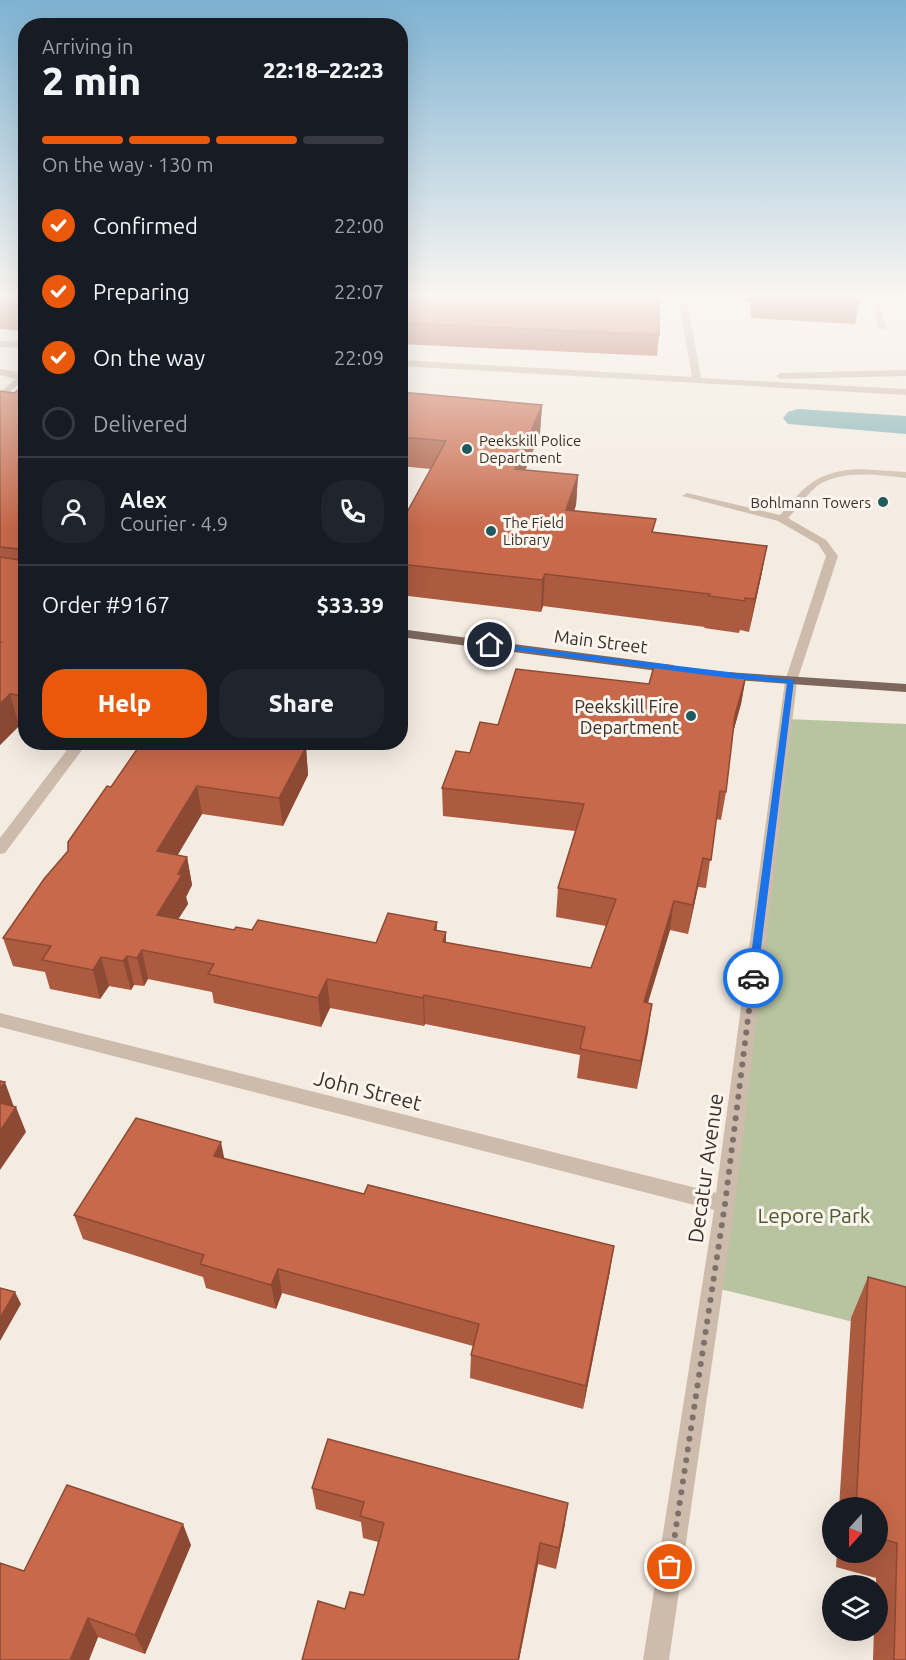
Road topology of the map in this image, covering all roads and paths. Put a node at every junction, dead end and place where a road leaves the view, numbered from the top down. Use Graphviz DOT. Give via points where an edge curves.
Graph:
graph roads {
  1 [pos="4,372"];
  2 [pos="576,372"];
  3 [pos="696,372"];
  4 [pos="906,373"];
  5 [pos="18,376"];
  6 [pos="697,379"];
  7 [pos="18,382"];
  8 [pos="906,392"];
  9 [pos="0,397"];
  10 [pos="906,475"];
  11 [pos="687,496"];
  12 [pos="782,519"];
  13 [pos="408,634"];
  14 [pos="681,670"];
  15 [pos="717,674"];
  16 [pos="791,681"];
  17 [pos="906,688"];
  18 [pos="75,750"];
  19 [pos="0,849"];
  20 [pos="0,1020"];
  21 [pos="725,1204"];
  22 [pos="656,1660"];
  1 -- 5 [label="street"];
  2 -- 6 [label="street"];
  3 -- 6 [label="street"];
  4 -- 6 [label="street"];
  6 -- 8 [label="street"];
  7 -- 9 [label="street"];
  10 -- 12 [label="street" via="879,472 832,477 815,483"];
  11 -- 12 [label="street"];
  12 -- 16 [label="street, Decatur Avenue" via="822,542 832,556"];
  13 -- 14 [label="main road, Main Street"];
  15 -- 16 [label="main road"];
  16 -- 17 [label="main road"];
  16 -- 21 [label="street, Decatur Avenue"];
  18 -- 19 [label="street"];
  20 -- 21 [label="street, John Street"];
  21 -- 22 [label="street, Decatur Avenue"];
}
